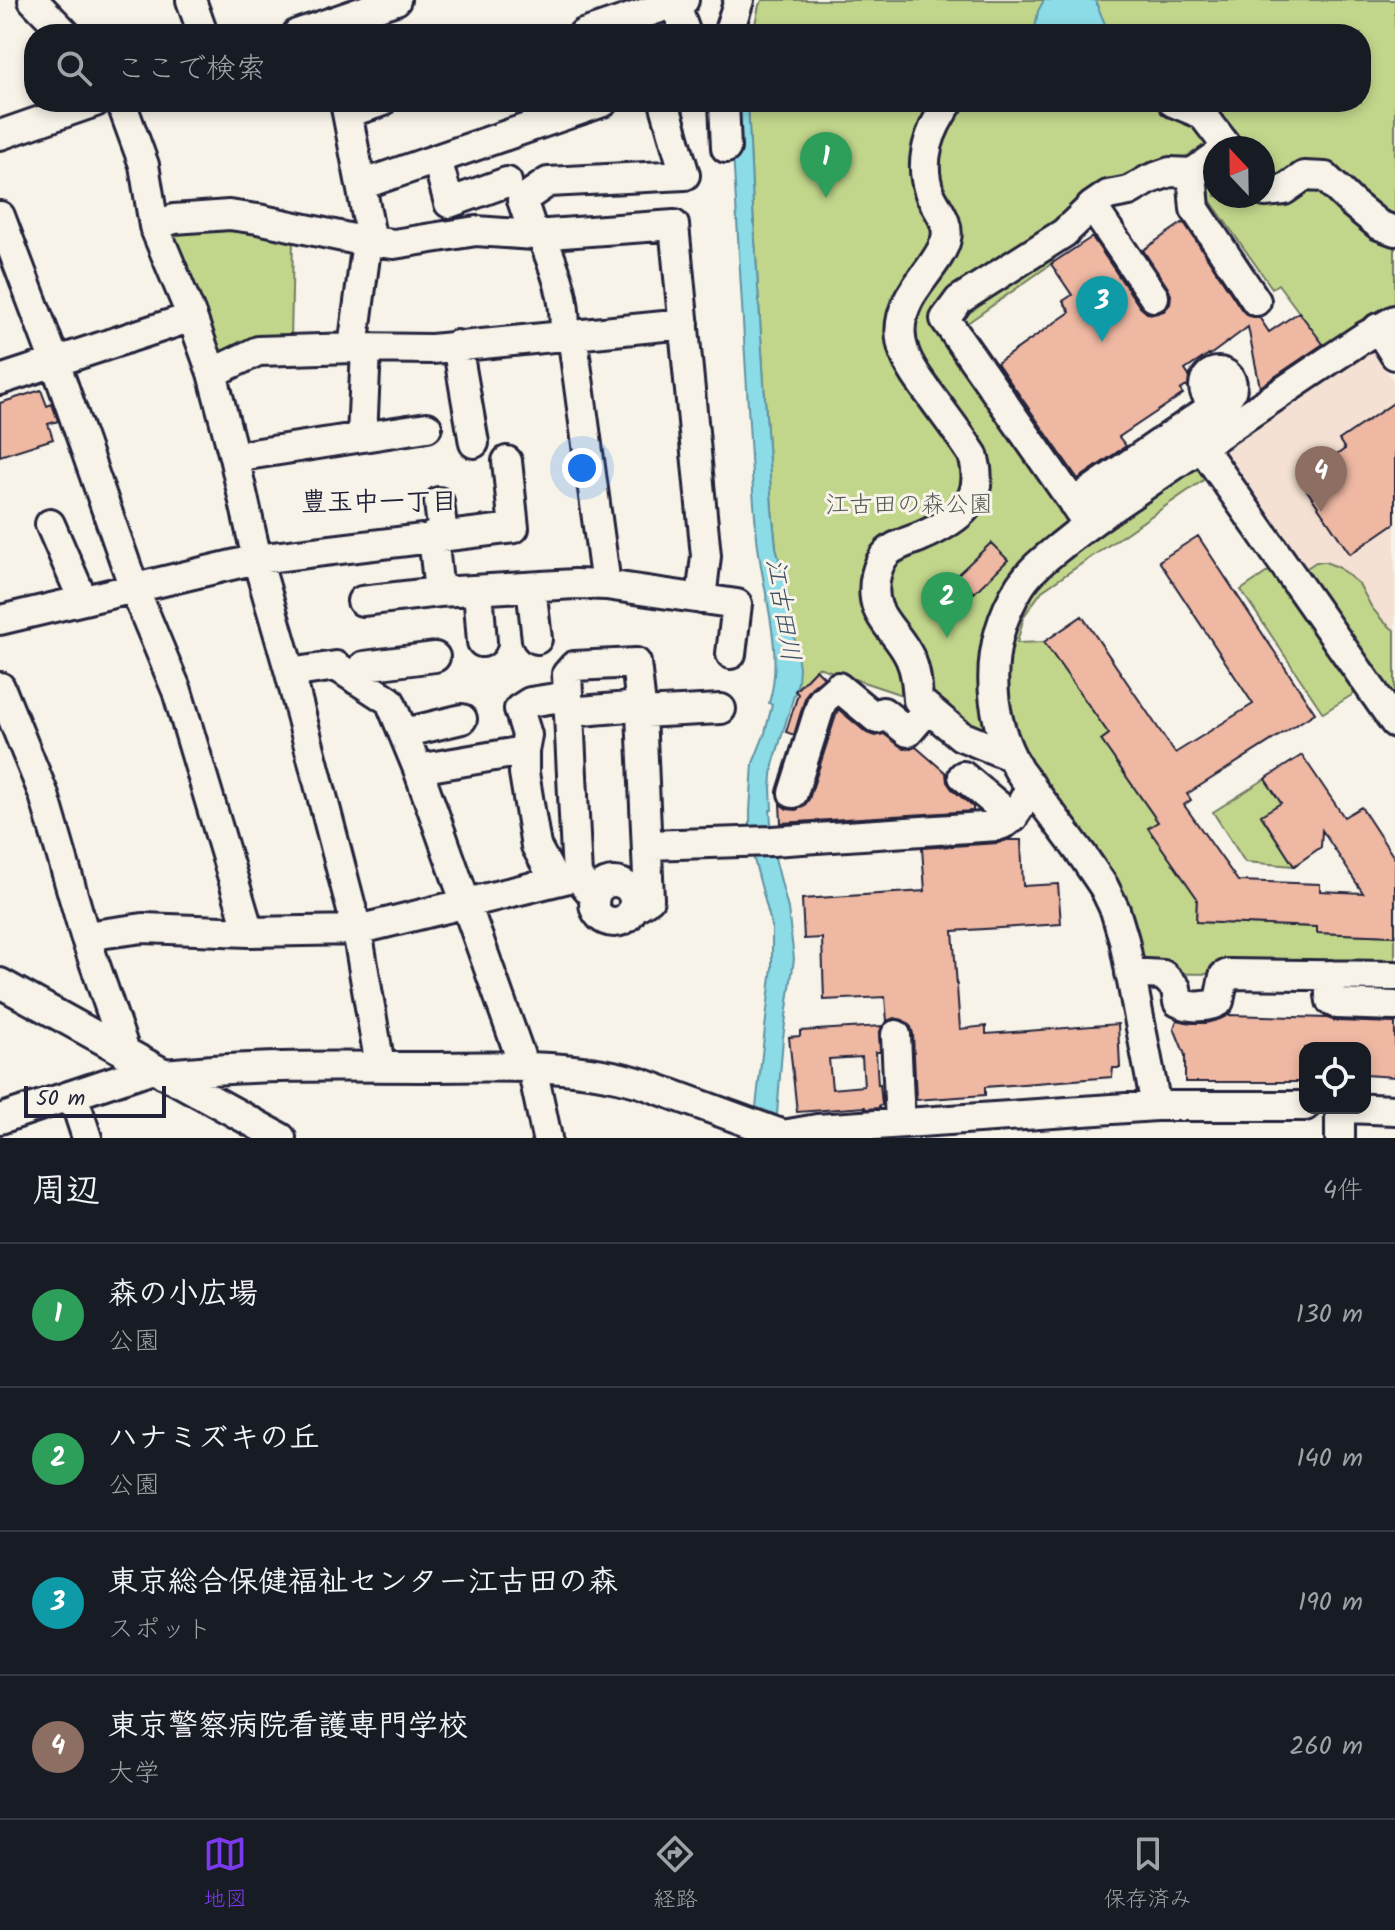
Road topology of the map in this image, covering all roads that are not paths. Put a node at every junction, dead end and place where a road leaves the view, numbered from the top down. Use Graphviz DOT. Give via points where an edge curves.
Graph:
graph roads {
  1 [pos="33,0"];
  2 [pos="191,0"];
  3 [pos="396,0"];
  4 [pos="739,0"];
  5 [pos="679,2"];
  6 [pos="329,19"];
  7 [pos="56,24"];
  8 [pos="199,24"];
  9 [pos="613,24"];
  10 [pos="684,24"];
  11 [pos="731,24"];
  12 [pos="66,112"];
  13 [pos="125,112"];
  14 [pos="347,112"];
  15 [pos="574,112"];
  16 [pos="667,112"];
  17 [pos="724,112"];
  18 [pos="942,112"];
  19 [pos="1197,112"];
  20 [pos="0,135"];
  21 [pos="1219,136"];
  22 [pos="493,140"];
  23 [pos="726,148"];
  24 [pos="437,159"];
  25 [pos="1203,165"];
  26 [pos="1203,170"];
  27 [pos="361,185"];
  28 [pos="1275,190"];
  29 [pos="515,191"];
  30 [pos="1092,206"];
  31 [pos="0,216"];
  32 [pos="154,226"];
  33 [pos="1395,231"];
  34 [pos="538,234"];
  35 [pos="370,241"];
  36 [pos="1154,297"];
  37 [pos="1256,301"];
  38 [pos="904,308"];
  39 [pos="192,317"];
  40 [pos="945,319"];
  41 [pos="684,324"];
  42 [pos="1386,324"];
  43 [pos="568,335"];
  44 [pos="457,345"];
  45 [pos="360,349"];
  46 [pos="1395,355"];
  47 [pos="55,362"];
  48 [pos="212,373"];
  49 [pos="0,380"];
  50 [pos="1212,423"];
  51 [pos="427,427"];
  52 [pos="362,437"];
  53 [pos="474,443"];
  54 [pos="234,457"];
  55 [pos="507,461"];
  56 [pos="439,502"];
  57 [pos="1081,514"];
  58 [pos="50,524"];
  59 [pos="438,536"];
  60 [pos="257,559"];
  61 [pos="606,585"];
  62 [pos="531,587"];
  63 [pos="134,588"];
  64 [pos="478,590"];
  65 [pos="439,592"];
  66 [pos="701,599"];
  67 [pos="83,600"];
  68 [pos="362,601"];
  69 [pos="0,620"];
  70 [pos="537,639"];
  71 [pos="482,642"];
  72 [pos="731,654"];
  73 [pos="435,657"];
  74 [pos="290,673"];
  75 [pos="357,680"];
  76 [pos="0,687"];
  77 [pos="569,704"];
  78 [pos="721,709"];
  79 [pos="928,709"];
  80 [pos="641,710"];
  81 [pos="462,719"];
  82 [pos="1395,723"];
  83 [pos="404,733"];
  84 [pos="524,751"];
  85 [pos="1010,756"];
  86 [pos="418,769"];
  87 [pos="963,776"];
  88 [pos="1031,786"];
  89 [pos="793,793"];
  90 [pos="1013,818"];
  91 [pos="647,845"];
  92 [pos="576,885"];
  93 [pos="467,903"];
  94 [pos="357,930"];
  95 [pos="249,932"];
  96 [pos="85,936"];
  97 [pos="1130,973"];
  98 [pos="1330,975"];
  99 [pos="1395,976"];
  100 [pos="0,983"];
  101 [pos="1395,1006"];
  102 [pos="896,1035"];
  103 [pos="126,1054"];
  104 [pos="380,1066"];
  105 [pos="528,1067"];
  106 [pos="159,1071"];
  107 [pos="73,1095"];
  108 [pos="1156,1106"];
  109 [pos="1299,1106"];
  110 [pos="1371,1109"];
  111 [pos="1395,1110"];
  112 [pos="1340,1114"];
  113 [pos="0,1119"];
  114 [pos="900,1122"];
  115 [pos="771,1133"];
  116 [pos="87,1138"];
  117 [pos="281,1138"];
  118 [pos="547,1138"];
  119 [pos="1340,1138"];
  1 -- 7 [label="street"];
  2 -- 8 [label="street"];
  3 -- 6 [label="street"];
  4 -- 11 [label="street"];
  5 -- 9 [label="street"];
  5 -- 10 [label="street"];
  12 -- 20 [label="street"];
  13 -- 32 [label="street" via="144,165"];
  14 -- 27 [label="street"];
  15 -- 22 [label="street"];
  16 -- 29 [label="street" via="685,175 548,182"];
  17 -- 23 [label="street"];
  18 -- 38 [label="street" via="929,139 926,176 947,238"];
  19 -- 21 [label="street"];
  22 -- 24 [label="street"];
  22 -- 29 [label="street"];
  24 -- 27 [label="street"];
  24 -- 29 [label="street" via="449,203"];
  25 -- 30 [label="street" via="1150,179"];
  26 -- 37 [label="street" via="1195,209"];
  27 -- 35 [label="street"];
  28 -- 33 [label="street" via="1304,176 1325,177 1379,225"];
  29 -- 34 [label="street"];
  30 -- 36 [label="street"];
  30 -- 40 [label="street" via="1038,252 959,300"];
  31 -- 47 [label="street"];
  32 -- 35 [label="street" via="174,219 229,215"];
  32 -- 39 [label="street"];
  34 -- 35 [label="street" via="476,231 394,244"];
  34 -- 41 [label="street" via="674,225"];
  34 -- 43 [label="street" via="562,291"];
  35 -- 45 [label="street"];
  38 -- 40 [label="street"];
  38 -- 79 [label="street" via="903,350 910,368 966,443 977,469 972,501 963,512 939,529 888,551 876,576 881,617 908,654 918,700"];
  39 -- 47 [label="street"];
  39 -- 48 [label="street"];
  40 -- 57 [label="street"];
  41 -- 43 [label="street"];
  41 -- 66 [label="street" via="706,556"];
  42 -- 46 [label="street"];
  42 -- 50 [label="street"];
  43 -- 44 [label="street"];
  43 -- 61 [label="street"];
  44 -- 45 [label="street"];
  44 -- 53 [label="street"];
  45 -- 48 [label="street" via="258,351"];
  45 -- 52 [label="street"];
  47 -- 49 [label="street"];
  47 -- 63 [label="street"];
  48 -- 54 [label="street"];
  50 -- 57 [label="street"];
  50 -- 82 [label="street"];
  51 -- 52 [label="street"];
  52 -- 54 [label="street"];
  54 -- 60 [label="street"];
  55 -- 59 [label="street" via="514,528"];
  56 -- 59 [label="street"];
  57 -- 85 [label="street" via="1014,596 999,633 993,694"];
  58 -- 67 [label="street"];
  59 -- 60 [label="street"];
  59 -- 65 [label="street"];
  60 -- 63 [label="street"];
  60 -- 74 [label="street"];
  61 -- 62 [label="street"];
  61 -- 66 [label="street"];
  62 -- 64 [label="street"];
  62 -- 70 [label="street"];
  63 -- 67 [label="street"];
  63 -- 95 [label="street" via="177,691"];
  64 -- 65 [label="street"];
  64 -- 71 [label="street"];
  65 -- 68 [label="street"];
  66 -- 72 [label="street" via="737,604"];
  67 -- 69 [label="street"];
  73 -- 75 [label="street" via="364,666"];
  74 -- 75 [label="street" via="336,666"];
  74 -- 94 [label="street"];
  75 -- 83 [label="street" via="390,701"];
  76 -- 96 [label="street" via="44,795"];
  77 -- 80 [label="street"];
  77 -- 80 [label="street" via="567,674 574,666 636,663"];
  77 -- 84 [label="street" via="530,702 519,709 527,735"];
  77 -- 92 [label="street"];
  78 -- 80 [label="street"];
  79 -- 85 [label="street" via="961,736"];
  79 -- 89 [label="street" via="908,732 883,712 877,719 838,687 822,701"];
  80 -- 91 [label="street"];
  81 -- 83 [label="street"];
  83 -- 86 [label="street"];
  84 -- 86 [label="street"];
  84 -- 92 [label="street" via="536,846"];
  85 -- 88 [label="street"];
  86 -- 93 [label="street"];
  87 -- 90 [label="street"];
  88 -- 90 [label="street"];
  88 -- 97 [label="street" via="1104,887"];
  90 -- 91 [label="street" via="997,826"];
  91 -- 92 [label="street" via="649,899 619,922 606,920"];
  92 -- 93 [label="street"];
  93 -- 94 [label="street"];
  93 -- 105 [label="street"];
  94 -- 95 [label="street"];
  94 -- 104 [label="street"];
  95 -- 96 [label="street" via="143,928"];
  96 -- 103 [label="street"];
  97 -- 98 [label="street" via="1163,975 1176,988 1178,1002 1211,1006 1219,1001 1228,974"];
  97 -- 108 [label="street"];
  98 -- 99 [label="street"];
  98 -- 101 [label="street" via="1331,1001 1337,1004"];
  100 -- 103 [label="street"];
  102 -- 114 [label="street"];
  103 -- 106 [label="street"];
  104 -- 105 [label="street"];
  104 -- 106 [label="street"];
  105 -- 115 [label="street" via="618,1076"];
  105 -- 118 [label="street"];
  106 -- 107 [label="street"];
  106 -- 117 [label="street"];
  107 -- 113 [label="street"];
  107 -- 116 [label="street"];
  108 -- 109 [label="street"];
  108 -- 114 [label="street"];
  110 -- 111 [label="street"];
  112 -- 119 [label="street"];
  114 -- 115 [label="street"];
}
